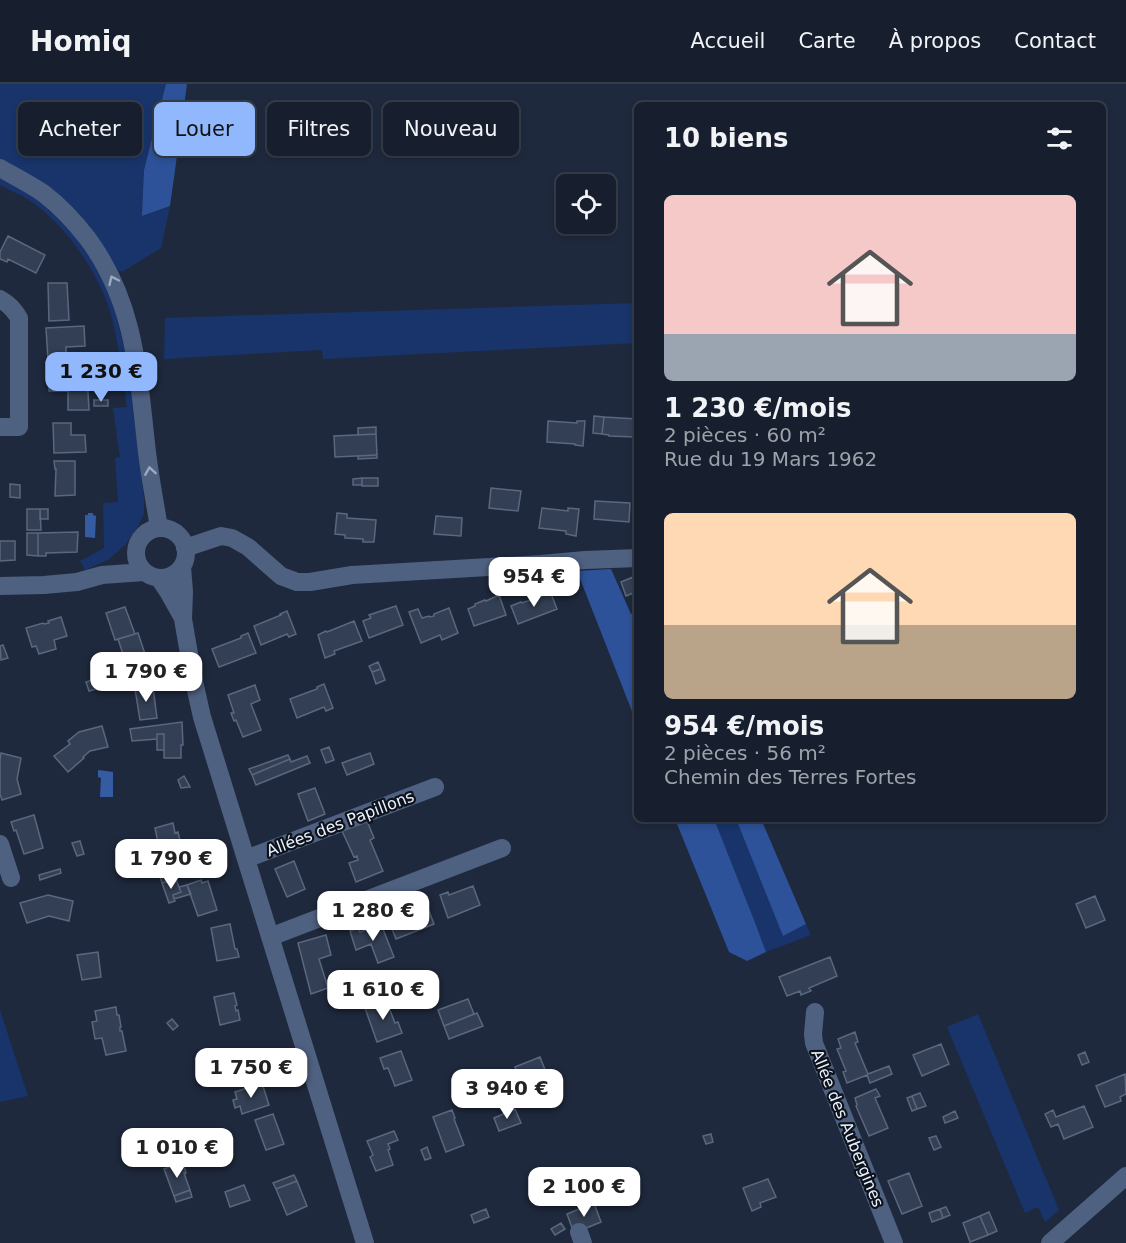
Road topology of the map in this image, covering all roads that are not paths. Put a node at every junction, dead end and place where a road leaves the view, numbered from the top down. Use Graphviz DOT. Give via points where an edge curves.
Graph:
graph roads {
  1 [pos="0,168"];
  2 [pos="0,299"];
  3 [pos="0,428"];
  4 [pos="159,528"];
  5 [pos="185,548"];
  6 [pos="136,551"];
  7 [pos="634,558"];
  8 [pos="182,567"];
  9 [pos="102,575"];
  10 [pos="152,575"];
  11 [pos="0,586"];
  12 [pos="183,619"];
  13 [pos="435,787"];
  14 [pos="0,844"];
  15 [pos="502,848"];
  16 [pos="246,859"];
  17 [pos="11,878"];
  18 [pos="270,937"];
  19 [pos="815,1012"];
  20 [pos="1126,1176"];
  21 [pos="365,1243"];
  22 [pos="894,1243"];
  23 [pos="1050,1243"];
  4 -- 1 [label="street, one-way" via="133,347 118,292 91,244 62,210"];
  2 -- 3 [label="street" via="19,318 19,427"];
  4 -- 5 [label="street" via="176,533"];
  4 -- 6 [label="street" via="143,535"];
  5 -- 7 [label="street" via="221,536 232,538 281,576 297,582 352,575"];
  5 -- 8 [label="street"];
  6 -- 9 [label="street"];
  6 -- 10 [label="street" via="139,566"];
  8 -- 10 [label="street" via="167,577"];
  8 -- 12 [label="street"];
  9 -- 10 [label="street"];
  9 -- 11 [label="street" via="77,582"];
  10 -- 12 [label="street" via="169,593"];
  12 -- 16 [label="street" via="202,717"];
  13 -- 16 [label="street, Allées des Papillons"];
  14 -- 17 [label="street"];
  15 -- 18 [label="street"];
  16 -- 18 [label="street"];
  18 -- 21 [label="street"];
  19 -- 22 [label="street, Allée des Aubergines" via="814,1043"];
  20 -- 23 [label="street"];
}
